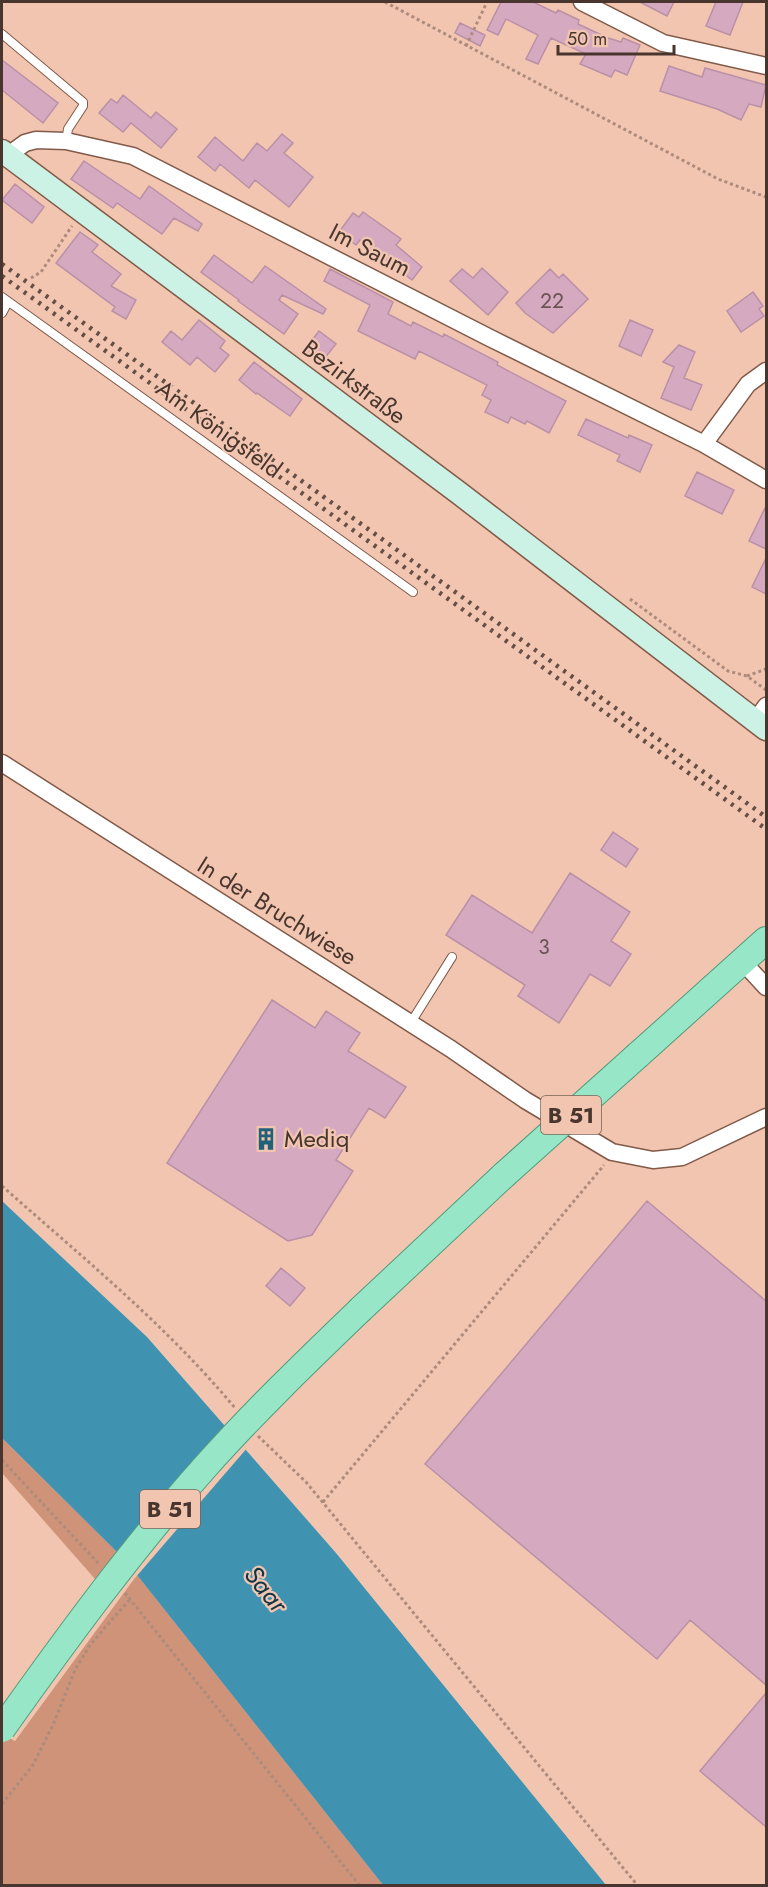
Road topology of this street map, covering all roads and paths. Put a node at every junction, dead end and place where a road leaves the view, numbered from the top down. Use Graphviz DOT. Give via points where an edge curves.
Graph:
graph roads {
  1 [pos="385,2"];
  2 [pos="487,2"];
  3 [pos="582,2"];
  4 [pos="2,34"];
  5 [pos="466,46"];
  6 [pos="766,66"];
  7 [pos="66,141"];
  8 [pos="4,153"];
  9 [pos="766,197"];
  10 [pos="82,212"];
  11 [pos="31,278"];
  12 [pos="5,300"];
  13 [pos="2,313"];
  14 [pos="766,371"];
  15 [pos="704,444"];
  16 [pos="766,480"];
  17 [pos="413,592"];
  18 [pos="766,669"];
  19 [pos="747,676"];
  20 [pos="763,718"];
  21 [pos="2,763"];
  22 [pos="766,940"];
  23 [pos="452,957"];
  24 [pos="743,962"];
  25 [pos="766,987"];
  26 [pos="410,1024"];
  27 [pos="766,1117"];
  28 [pos="612,1152"];
  29 [pos="2,1186"];
  30 [pos="236,1409"];
  31 [pos="255,1432"];
  32 [pos="2,1460"];
  33 [pos="322,1502"];
  34 [pos="106,1572"];
  35 [pos="122,1590"];
  36 [pos="130,1599"];
  37 [pos="2,1729"];
  38 [pos="2,1804"];
  39 [pos="360,1886"];
  40 [pos="638,1886"];
  1 -- 5 [label="path"];
  2 -- 5 [label="path"];
  3 -- 6 [label="street" via="663,43"];
  4 -- 7 [label="lane" via="83,102"];
  5 -- 9 [label="path" via="718,179"];
  7 -- 8 [label="street, Im Saum" via="36,140"];
  7 -- 15 [label="street, Im Saum" via="133,156 171,174"];
  8 -- 10 [label="street, Bezirkstraße"];
  10 -- 11 [label="path" via="41,272"];
  10 -- 20 [label="street, Bezirkstraße" via="674,657"];
  12 -- 13 [label="lane"];
  12 -- 17 [label="lane, Am Königsfeld"];
  14 -- 15 [label="street" via="748,384"];
  15 -- 16 [label="street, Im Saum"];
  18 -- 19 [label="path"];
  21 -- 26 [label="street, In der Bruchwiese"];
  22 -- 24 [label="main road, B 51"];
  23 -- 26 [label="lane"];
  24 -- 25 [label="street"];
  24 -- 37 [label="main road, B 51, bridge" via="504,1175 276,1391 204,1468 76,1624"];
  26 -- 28 [label="street, In der Bruchwiese"];
  27 -- 28 [label="street, In der Bruchwiese" via="682,1157 653,1160"];
  28 -- 33 [label="path"];
  29 -- 30 [label="path" via="152,1321 211,1378"];
  31 -- 33 [label="path"];
  32 -- 34 [label="path"];
  33 -- 40 [label="path"];
  35 -- 36 [label="path"];
  36 -- 38 [label="path" via="90,1645 33,1764"];
  36 -- 39 [label="path"];
}
